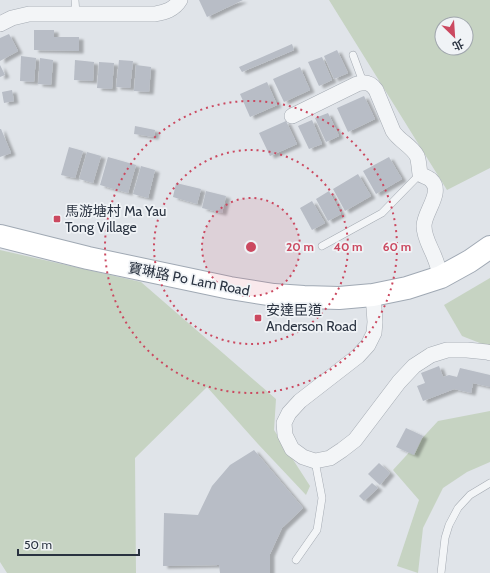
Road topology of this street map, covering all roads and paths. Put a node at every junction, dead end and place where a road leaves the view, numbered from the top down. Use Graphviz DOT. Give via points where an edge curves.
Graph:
graph roads {
  1 [pos="180,0"];
  2 [pos="75,7"];
  3 [pos="0,24"];
  4 [pos="353,54"];
  5 [pos="363,82"];
  6 [pos="292,116"];
  7 [pos="420,174"];
  8 [pos="0,236"];
  9 [pos="322,246"];
  10 [pos="490,247"];
  11 [pos="441,276"];
  12 [pos="373,295"];
  13 [pos="490,353"];
  14 [pos="315,461"];
  15 [pos="490,483"];
  16 [pos="296,560"];
  17 [pos="441,573"];
  1 -- 2 [label="street" via="168,11 154,14"];
  2 -- 3 [label="street" via="29,14"];
  4 -- 5 [label="lane"];
  5 -- 6 [label="street"];
  5 -- 7 [label="street" via="376,90 396,137 416,154"];
  7 -- 9 [label="lane" via="382,214"];
  7 -- 11 [label="street" via="431,180 436,187 436,195 424,226"];
  8 -- 12 [label="main road, 寶琳路 Po Lam Road" via="88,258 274,295 332,298"];
  10 -- 11 [label="main road, 寶琳路 Po Lam Road"];
  11 -- 12 [label="main road, 寶琳路 Po Lam Road" via="407,288"];
  12 -- 14 [label="street" via="374,333 368,345 358,356 300,401 289,413 284,424 285,435 292,449 303,457"];
  13 -- 14 [label="street" via="447,350 431,355 414,366 399,382 355,440 330,458"];
  14 -- 16 [label="lane" via="322,498 317,530"];
  15 -- 17 [label="lane" via="470,495 458,508 445,538"];
}
